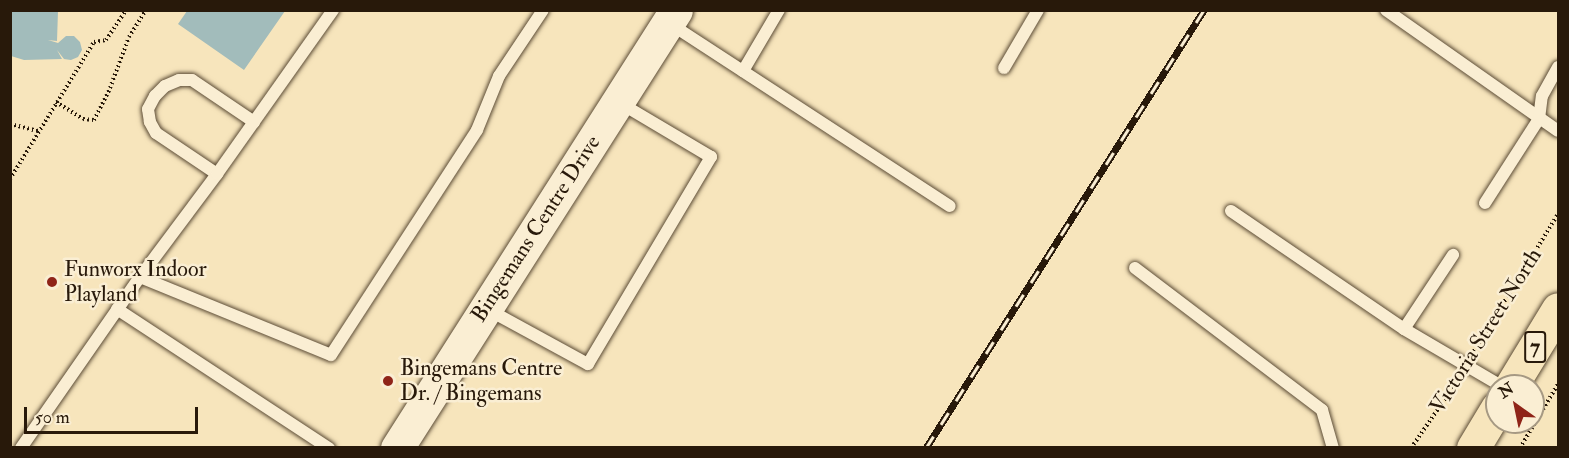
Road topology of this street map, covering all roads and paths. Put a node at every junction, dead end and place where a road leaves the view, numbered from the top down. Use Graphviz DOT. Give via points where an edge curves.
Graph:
graph roads {
  1 [pos="126,10"];
  2 [pos="146,10"];
  3 [pos="333,10"];
  4 [pos="543,10"];
  5 [pos="779,10"];
  6 [pos="1038,10"];
  7 [pos="1386,10"];
  8 [pos="672,16"];
  9 [pos="1558,67"];
  10 [pos="1004,68"];
  11 [pos="743,71"];
  12 [pos="57,102"];
  13 [pos="618,102"];
  14 [pos="1539,119"];
  15 [pos="254,122"];
  16 [pos="10,124"];
  17 [pos="38,131"];
  18 [pos="1558,131"];
  19 [pos="218,174"];
  20 [pos="10,179"];
  21 [pos="1485,203"];
  22 [pos="950,206"];
  23 [pos="1231,211"];
  24 [pos="1558,214"];
  25 [pos="1453,255"];
  26 [pos="1135,268"];
  27 [pos="140,277"];
  28 [pos="486,308"];
  29 [pos="117,309"];
  30 [pos="1558,309"];
  31 [pos="1404,329"];
  32 [pos="1467,365"];
  33 [pos="1518,374"];
  34 [pos="1485,376"];
  35 [pos="1558,384"];
  36 [pos="1485,428"];
  37 [pos="21,447"];
  38 [pos="329,447"];
  39 [pos="397,447"];
  40 [pos="1333,447"];
  41 [pos="1411,447"];
  42 [pos="1473,447"];
  43 [pos="1520,447"];
  1 -- 12 [label="path" via="106,40 94,42"];
  2 -- 12 [label="path" via="129,37 94,120 83,119"];
  3 -- 15 [label="lane"];
  4 -- 27 [label="lane" via="499,76 477,130 331,355"];
  5 -- 11 [label="lane"];
  6 -- 10 [label="lane"];
  7 -- 14 [label="lane"];
  8 -- 11 [label="lane"];
  8 -- 13 [label="main road, Bingemans Centre Drive"];
  9 -- 14 [label="lane" via="1542,96"];
  11 -- 22 [label="lane"];
  12 -- 17 [label="path"];
  13 -- 28 [label="main road, Bingemans Centre Drive"];
  13 -- 28 [label="lane" via="711,157 588,364"];
  14 -- 18 [label="lane"];
  14 -- 21 [label="lane"];
  15 -- 19 [label="lane"];
  15 -- 19 [label="lane" via="192,80 165,86 155,96 148,109 156,133"];
  16 -- 17 [label="path"];
  17 -- 20 [label="path"];
  19 -- 27 [label="lane"];
  23 -- 31 [label="lane"];
  24 -- 32 [label="path, Victoria Street North"];
  25 -- 31 [label="lane"];
  26 -- 40 [label="lane" via="1322,410"];
  27 -- 29 [label="lane"];
  28 -- 39 [label="main road, Bingemans Centre Drive"];
  29 -- 37 [label="lane"];
  29 -- 38 [label="lane"];
  30 -- 33 [label="main road, 7"];
  31 -- 32 [label="lane"];
  32 -- 34 [label="lane"];
  32 -- 41 [label="path, Victoria Street North"];
  35 -- 43 [label="path"];
  36 -- 42 [label="main road"];
}
